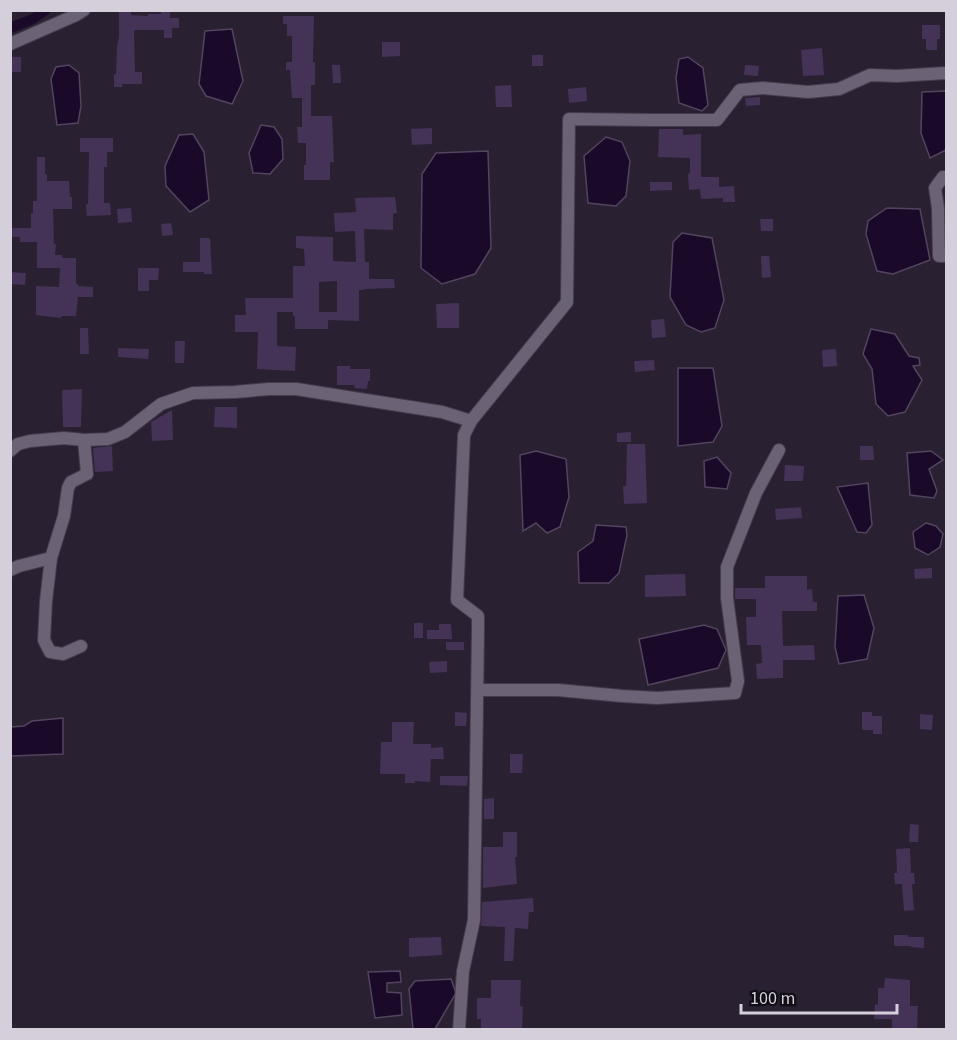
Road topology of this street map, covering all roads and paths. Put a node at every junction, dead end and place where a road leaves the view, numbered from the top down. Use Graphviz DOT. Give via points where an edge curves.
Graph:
graph roads {
  1 [pos="84,10"];
  2 [pos="10,44"];
  3 [pos="946,73"];
  4 [pos="946,177"];
  5 [pos="946,256"];
  6 [pos="471,421"];
  7 [pos="84,440"];
  8 [pos="779,450"];
  9 [pos="10,451"];
  10 [pos="51,558"];
  11 [pos="10,570"];
  12 [pos="81,646"];
  13 [pos="478,690"];
  14 [pos="459,1029"];
  1 -- 2 [label="street"];
  3 -- 6 [label="street" via="870,75 839,89 807,92 740,90 717,120 569,119 567,302"];
  4 -- 5 [label="street" via="935,188 939,256"];
  6 -- 7 [label="street" via="369,400 269,389 193,393 161,404 125,432 108,439"];
  6 -- 13 [label="street" via="464,435 457,600 478,616"];
  7 -- 9 [label="street" via="30,441"];
  7 -- 10 [label="street" via="87,474 71,482 68,488"];
  8 -- 13 [label="street" via="756,493 728,567 738,681 735,693 657,698 558,690"];
  10 -- 11 [label="street"];
  10 -- 12 [label="street" via="44,640 50,652 63,654"];
  13 -- 14 [label="street" via="474,920 463,971"];
}
